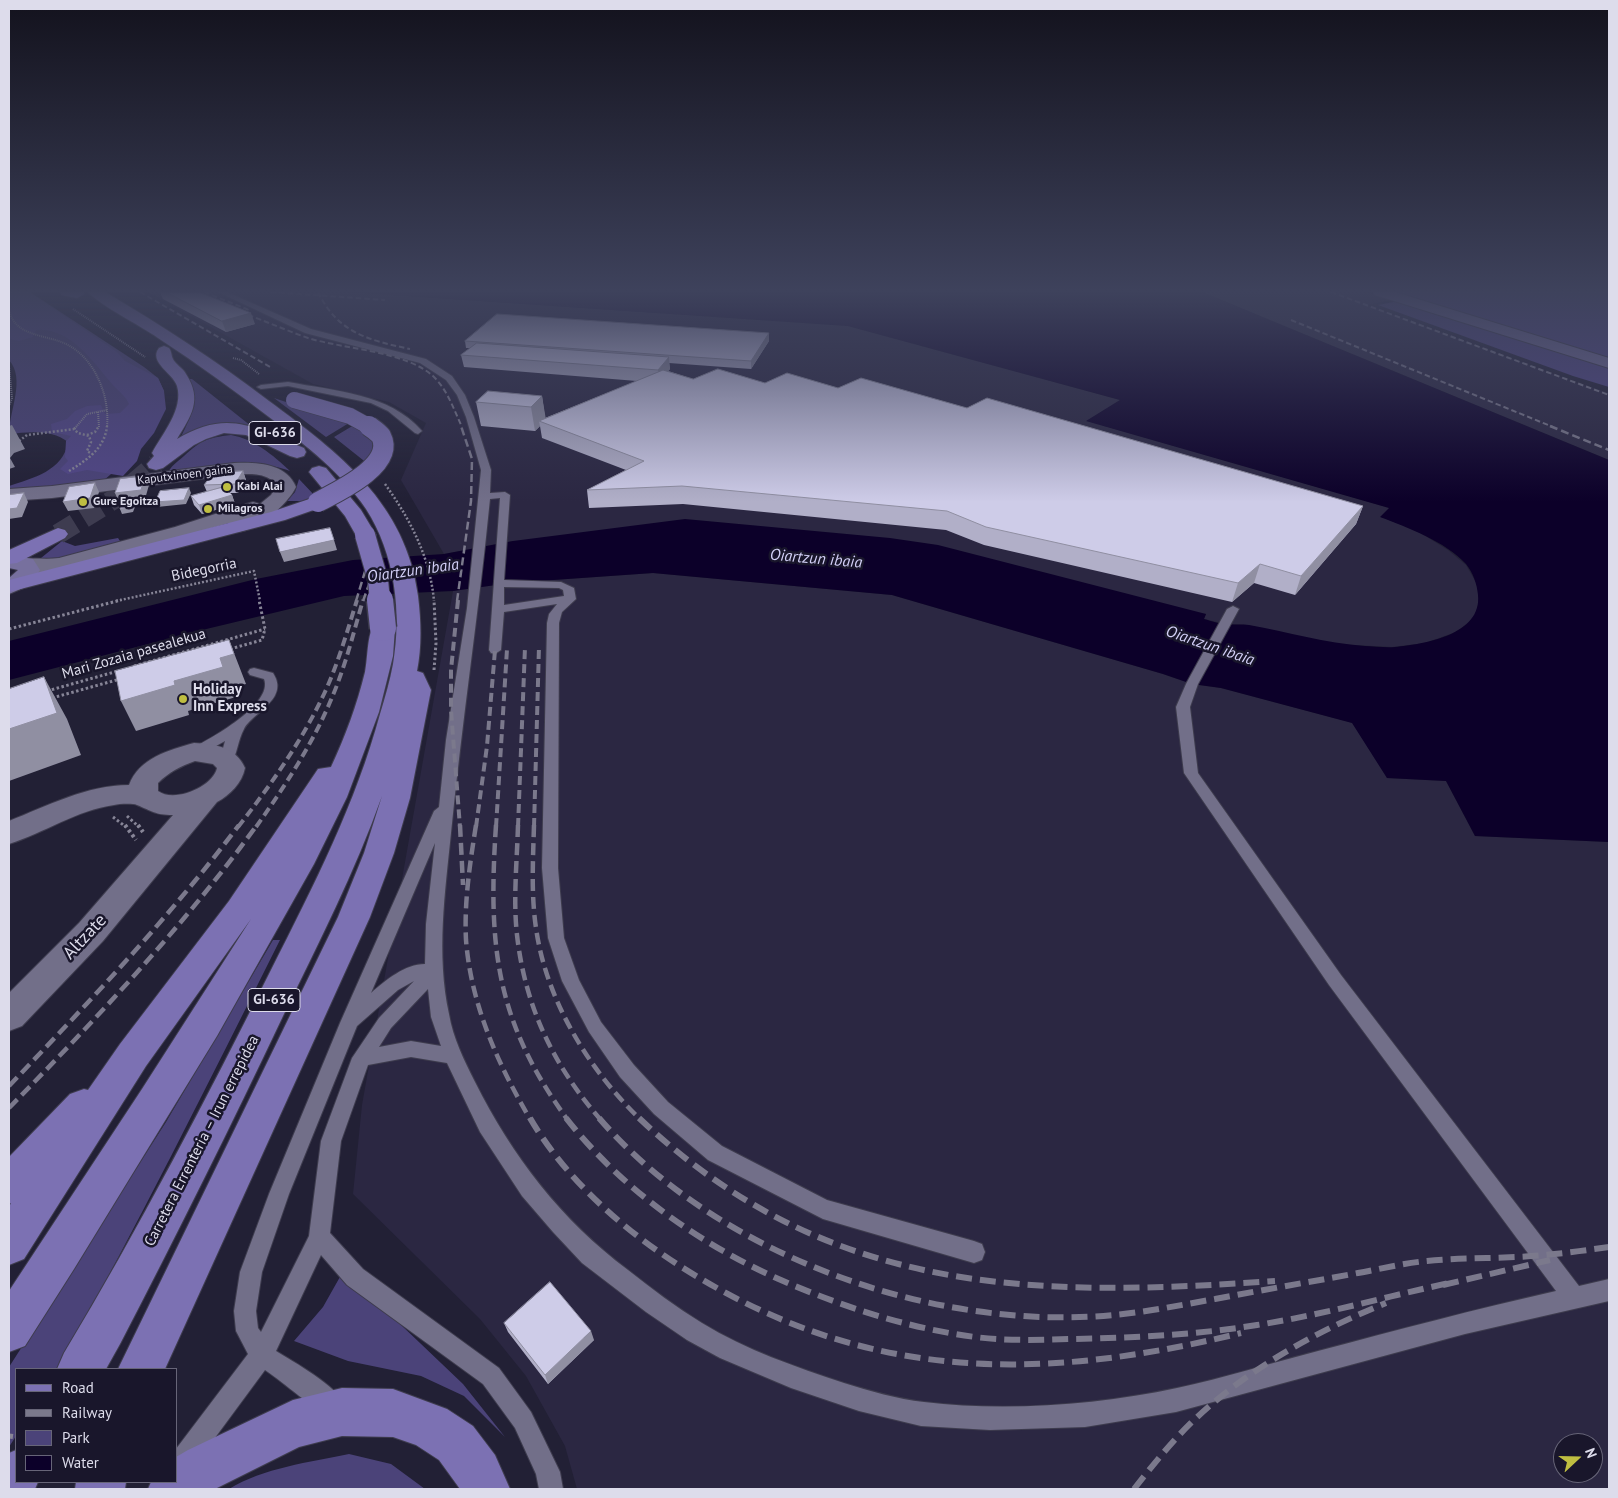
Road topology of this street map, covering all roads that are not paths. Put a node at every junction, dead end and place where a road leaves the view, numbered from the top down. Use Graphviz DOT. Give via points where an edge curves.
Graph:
graph roads {
  1 [pos="166,362"];
  2 [pos="180,362"];
  3 [pos="205,362"];
  4 [pos="425,362"];
  5 [pos="214,368"];
  6 [pos="261,387"];
  7 [pos="418,431"];
  8 [pos="297,452"];
  9 [pos="9,495"];
  10 [pos="282,495"];
  11 [pos="485,496"];
  12 [pos="236,527"];
  13 [pos="18,562"];
  14 [pos="498,582"];
  15 [pos="10,586"];
  16 [pos="570,599"];
  17 [pos="498,609"];
  18 [pos="1233,609"];
  19 [pos="495,650"];
  20 [pos="407,657"];
  21 [pos="254,672"];
  22 [pos="239,727"];
  23 [pos="361,728"];
  24 [pos="194,752"];
  25 [pos="227,759"];
  26 [pos="207,795"];
  27 [pos="134,798"];
  28 [pos="447,799"];
  29 [pos="9,833"];
  30 [pos="146,846"];
  31 [pos="434,971"];
  32 [pos="9,1016"];
  33 [pos="349,1023"];
  34 [pos="133,1054"];
  35 [pos="453,1056"];
  36 [pos="360,1058"];
  37 [pos="9,1185"];
  38 [pos="319,1237"];
  39 [pos="9,1244"];
  40 [pos="974,1252"];
  41 [pos="1609,1290"];
  42 [pos="1574,1297"];
  43 [pos="9,1330"];
  44 [pos="262,1355"];
  45 [pos="81,1368"];
  46 [pos="140,1368"];
  47 [pos="342,1412"];
  48 [pos="178,1465"];
  49 [pos="15,1477"];
  50 [pos="9,1488"];
  51 [pos="173,1489"];
  52 [pos="485,1489"];
  53 [pos="551,1489"];
  1 -- 8 [label="main road" via="182,376 186,404 183,416 156,464 182,442 223,429 249,431"];
  2 -- 8 [label="main road, GI-636" via="223,392"];
  3 -- 5 [label="main road, Carretera Errenteria – Irun errepidea / GI-636"];
  4 -- 11 [label="lane" via="449,378 470,417 486,470"];
  5 -- 6 [label="main road" via="237,374"];
  5 -- 20 [label="main road, Carretera Errenteria – Irun errepidea / GI-636" via="301,433 351,477 376,508 388,529 404,575 409,623"];
  6 -- 7 [label="lane" via="288,384 374,401 392,409"];
  6 -- 12 [label="main road, bridge" via="365,423 381,437 384,445 374,468 362,479 318,502"];
  8 -- 23 [label="main road, GI-636, bridge" via="329,482 354,514 365,535 378,580 383,628 380,660"];
  9 -- 10 [label="street, Kaputxinoen gaina" via="240,468 280,477 286,486"];
  10 -- 12 [label="street"];
  10 -- 13 [label="street" via="242,512 61,564 43,566"];
  11 -- 14 [label="lane" via="505,495"];
  11 -- 28 [label="lane"];
  12 -- 15 [label="main road"];
  13 -- 15 [label="street" via="30,570 26,577"];
  14 -- 16 [label="lane" via="561,585 568,588"];
  14 -- 17 [label="lane"];
  16 -- 17 [label="lane"];
  16 -- 40 [label="lane" via="555,615 553,639 551,896 556,938 571,981 595,1027 627,1071 661,1108 715,1153 823,1208"];
  17 -- 19 [label="lane"];
  18 -- 42 [label="lane" via="1183,707 1191,773 1335,980"];
  20 -- 45 [label="main road, Carretera Errenteria – Irun errepidea / GI-636" via="391,725 368,799 344,854 224,1101"];
  20 -- 46 [label="main road" via="418,690 396,798 379,853 354,917"];
  21 -- 22 [label="lane" via="269,676 272,684 268,695"];
  22 -- 24 [label="lane"];
  22 -- 25 [label="lane"];
  23 -- 34 [label="main road" via="240,910"];
  23 -- 43 [label="main road, GI-636" via="332,799 275,910"];
  24 -- 25 [label="street" via="219,754"];
  24 -- 27 [label="street" via="166,762"];
  25 -- 26 [label="street" via="229,774"];
  26 -- 27 [label="street" via="186,803"];
  26 -- 30 [label="street, Altzate"];
  27 -- 29 [label="street" via="83,803"];
  27 -- 30 [label="street, Altzate" via="165,823"];
  28 -- 31 [label="lane" via="434,924"];
  28 -- 33 [label="lane"];
  30 -- 32 [label="street, Altzate" via="91,932"];
  31 -- 33 [label="lane" via="418,971 392,985"];
  31 -- 35 [label="lane" via="440,1017"];
  31 -- 36 [label="lane" via="385,1023"];
  33 -- 44 [label="lane" via="279,1194 251,1272 247,1331"];
  34 -- 37 [label="main road"];
  34 -- 39 [label="main road"];
  35 -- 36 [label="lane" via="411,1049"];
  35 -- 42 [label="lane" via="487,1126 530,1189 590,1255 633,1288 695,1332 728,1350 798,1380 921,1414 990,1418 1085,1415 1176,1400"];
  36 -- 38 [label="lane" via="331,1141"];
  38 -- 44 [label="lane"];
  38 -- 53 [label="lane" via="354,1277 491,1376 523,1420 548,1472"];
  41 -- 42 [label="lane"];
  44 -- 47 [label="lane"];
  44 -- 48 [label="lane"];
  47 -- 51 [label="main road" via="292,1424 205,1467"];
  47 -- 52 [label="main road" via="393,1413 430,1426 456,1444 478,1472"];
  49 -- 50 [label="main road"];
}
